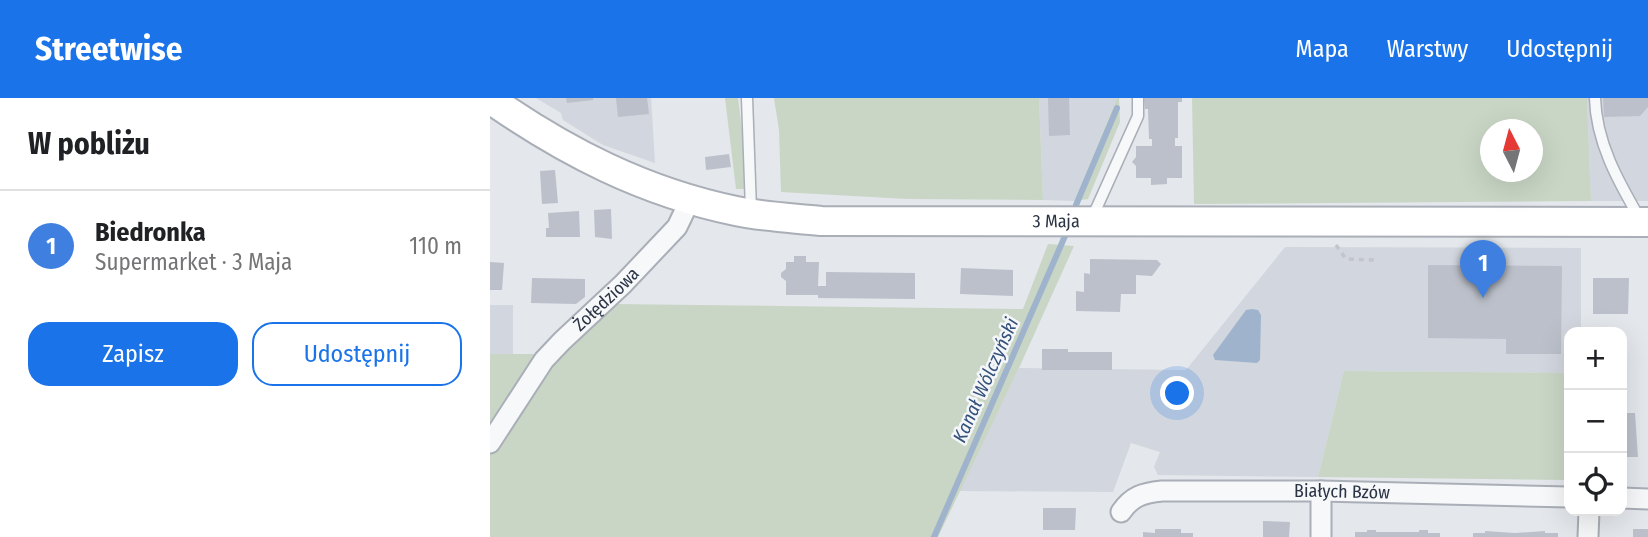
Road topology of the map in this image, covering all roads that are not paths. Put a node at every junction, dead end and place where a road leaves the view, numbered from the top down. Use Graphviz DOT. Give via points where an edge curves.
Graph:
graph roads {
  1 [pos="747,98"];
  2 [pos="1138,98"];
  3 [pos="1595,98"];
  4 [pos="490,99"];
  5 [pos="690,200"];
  6 [pos="751,214"];
  7 [pos="1090,222"];
  8 [pos="1645,222"];
  9 [pos="490,443"];
  10 [pos="1321,491"];
  11 [pos="1564,498"];
  12 [pos="1627,498"];
  13 [pos="1648,499"];
  14 [pos="1121,512"];
  15 [pos="1589,516"];
  16 [pos="1321,537"];
  17 [pos="1588,537"];
  1 -- 6 [label="lane"];
  2 -- 7 [label="lane" via="1138,116"];
  3 -- 8 [label="lane" via="1607,157"];
  4 -- 5 [label="street, 3 Maja" via="581,157"];
  5 -- 6 [label="street, 3 Maja"];
  5 -- 9 [label="street, Żołędziowa" via="677,226 544,360"];
  6 -- 7 [label="street, 3 Maja" via="821,220"];
  7 -- 8 [label="street, 3 Maja"];
  10 -- 11 [label="street, Białych Bzów"];
  10 -- 14 [label="street, Białych Bzów" via="1161,491 1137,495"];
  10 -- 16 [label="street"];
  12 -- 13 [label="street"];
  15 -- 17 [label="street"];
}
